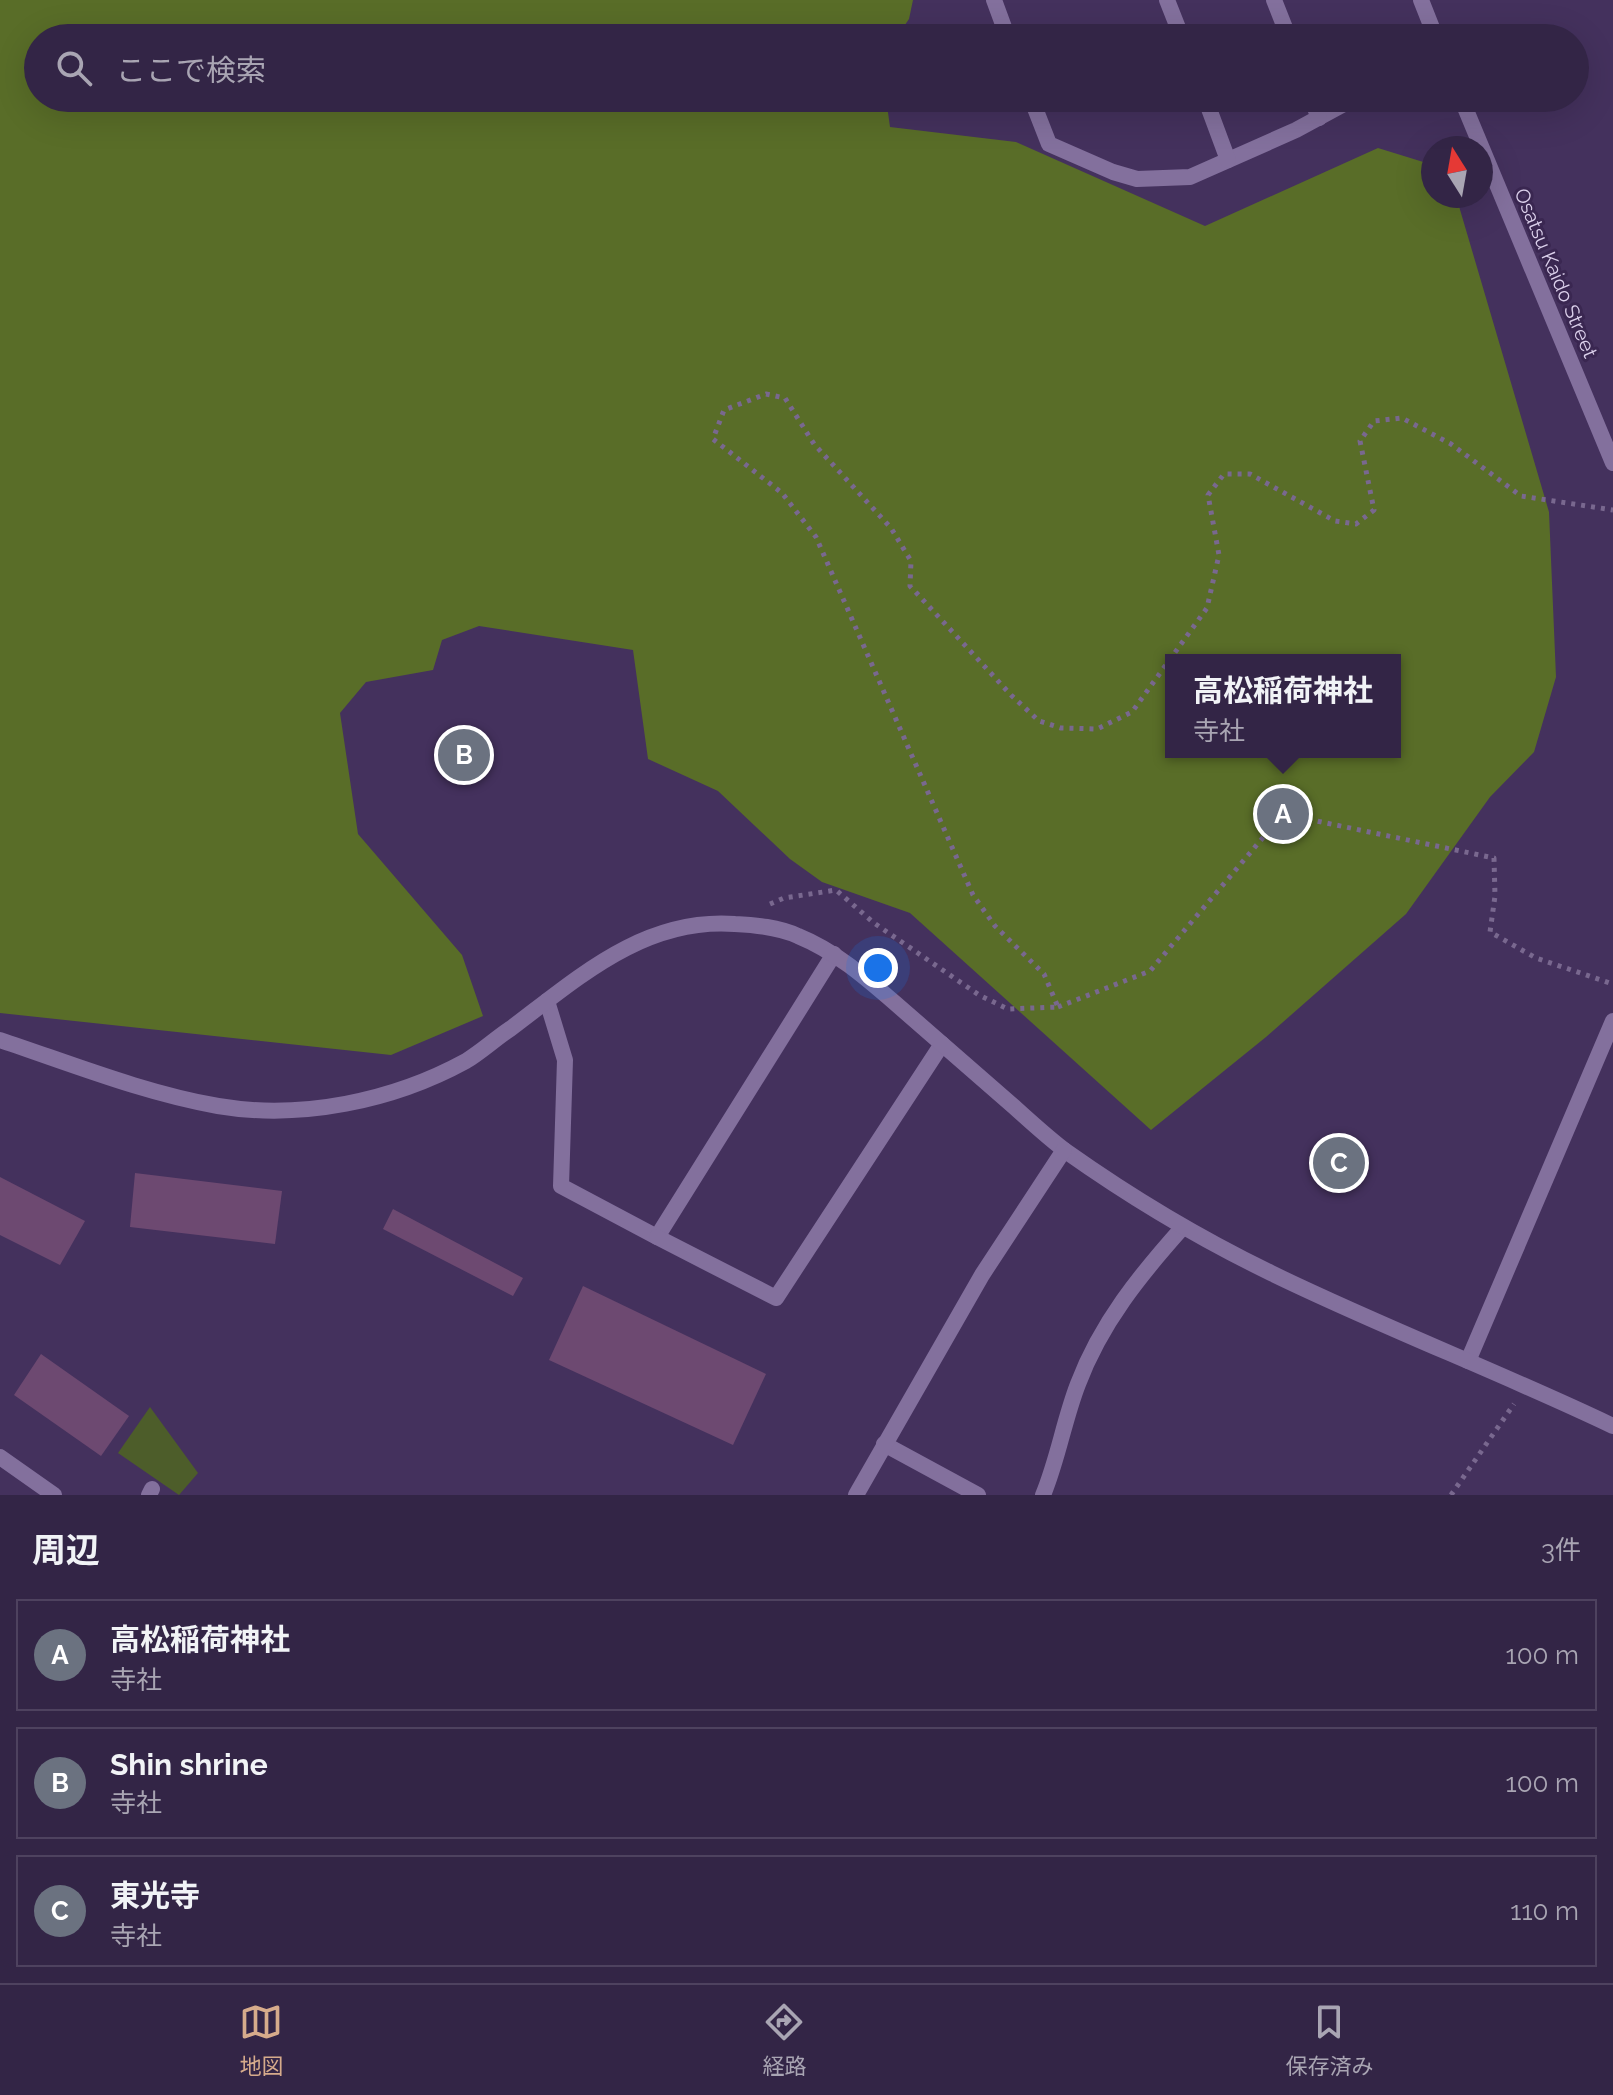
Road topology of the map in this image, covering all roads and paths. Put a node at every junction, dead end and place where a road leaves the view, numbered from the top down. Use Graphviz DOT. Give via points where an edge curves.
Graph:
graph roads {
  1 [pos="994,0"];
  2 [pos="1167,0"];
  3 [pos="1274,0"];
  4 [pos="1421,0"];
  5 [pos="1003,24"];
  6 [pos="1176,24"];
  7 [pos="1283,24"];
  8 [pos="1430,24"];
  9 [pos="1036,112"];
  10 [pos="1210,112"];
  11 [pos="1317,112"];
  12 [pos="1330,112"];
  13 [pos="1467,112"];
  14 [pos="1319,118"];
  15 [pos="1228,160"];
  16 [pos="1613,463"];
  17 [pos="1613,510"];
  18 [pos="1174,654"];
  19 [pos="1165,666"];
  20 [pos="764,906"];
  21 [pos="834,954"];
  22 [pos="1613,984"];
  23 [pos="547,1001"];
  24 [pos="1058,1007"];
  25 [pos="1613,1021"];
  26 [pos="0,1040"];
  27 [pos="942,1044"];
  28 [pos="1064,1150"];
  29 [pos="1183,1227"];
  30 [pos="657,1237"];
  31 [pos="1468,1361"];
  32 [pos="1527,1385"];
  33 [pos="1613,1426"];
  34 [pos="884,1444"];
  35 [pos="0,1457"];
  36 [pos="54,1495"];
  37 [pos="856,1495"];
  38 [pos="978,1495"];
  39 [pos="1043,1495"];
  40 [pos="1451,1495"];
  1 -- 5 [label="street"];
  2 -- 6 [label="street"];
  3 -- 7 [label="street"];
  4 -- 8 [label="street"];
  9 -- 15 [label="street" via="1049,144 1137,179 1190,177"];
  10 -- 15 [label="street"];
  11 -- 14 [label="street"];
  12 -- 14 [label="street"];
  13 -- 16 [label="street, Osatsu Kaido Street"];
  14 -- 15 [label="street"];
  17 -- 18 [label="path" via="1521,496 1451,444 1402,418 1374,421 1360,441 1374,510 1356,524 1335,521 1250,474 1224,474 1208,495 1219,555 1207,608"];
  19 -- 24 [label="path" via="1132,712 1097,729 1039,721 910,586 911,561 891,528 814,444 785,398 766,394 724,410 713,439 782,493 816,537 973,895 995,926 1044,974"];
  20 -- 24 [label="path" via="836,890 874,923 979,995 1008,1009"];
  21 -- 23 [label="street" via="761,926 686,926 643,938 602,960"];
  21 -- 27 [label="street"];
  21 -- 30 [label="street"];
  22 -- 24 [label="path" via="1536,958 1490,932 1494,858 1283,814 1150,971"];
  23 -- 26 [label="street" via="469,1059 425,1081 386,1096 318,1107 220,1106 146,1089"];
  23 -- 30 [label="street" via="565,1060 561,1186"];
  25 -- 31 [label="street"];
  27 -- 28 [label="street"];
  27 -- 30 [label="street" via="776,1298"];
  28 -- 29 [label="street"];
  28 -- 34 [label="street" via="982,1275"];
  29 -- 31 [label="street" via="1271,1273"];
  29 -- 39 [label="street" via="1126,1294 1093,1348"];
  31 -- 32 [label="street"];
  32 -- 33 [label="street"];
  32 -- 40 [label="path"];
  34 -- 37 [label="street"];
  34 -- 38 [label="street"];
  35 -- 36 [label="street"];
}
